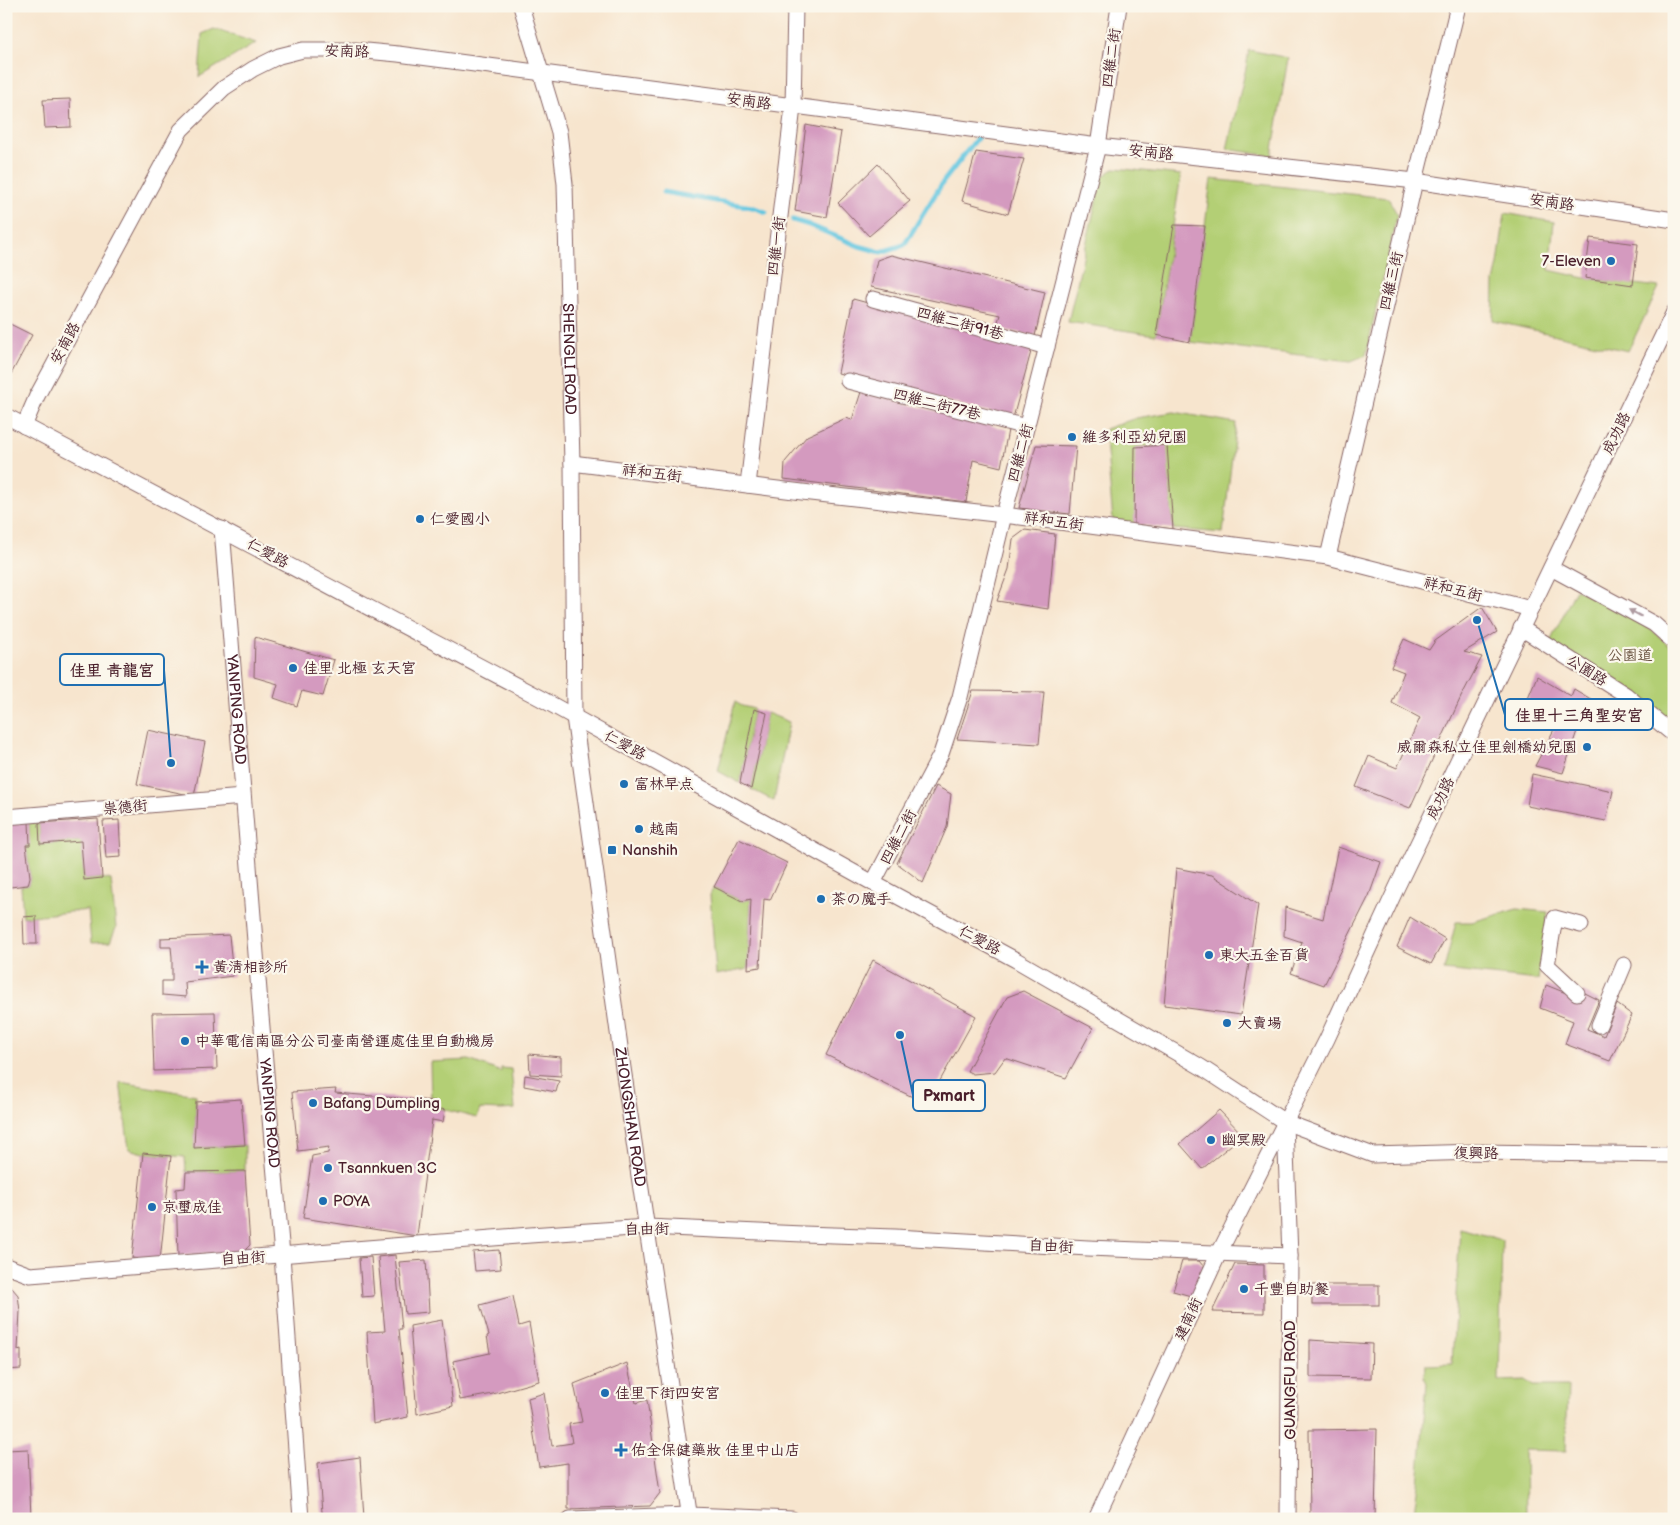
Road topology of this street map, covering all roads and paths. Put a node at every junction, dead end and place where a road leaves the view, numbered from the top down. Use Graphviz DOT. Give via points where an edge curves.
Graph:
graph roads {
  1 [pos="521,6"];
  2 [pos="795,6"];
  3 [pos="1118,6"];
  4 [pos="1458,6"];
  5 [pos="541,73"];
  6 [pos="793,107"];
  7 [pos="1098,146"];
  8 [pos="1414,181"];
  9 [pos="1674,220"];
  10 [pos="873,299"];
  11 [pos="1674,312"];
  12 [pos="1047,347"];
  13 [pos="848,381"];
  14 [pos="6,416"];
  15 [pos="24,426"];
  16 [pos="1026,427"];
  17 [pos="572,464"];
  18 [pos="748,485"];
  19 [pos="1004,514"];
  20 [pos="222,529"];
  21 [pos="1328,557"];
  22 [pos="1551,568"];
  23 [pos="1531,609"];
  24 [pos="1521,628"];
  25 [pos="1674,642"];
  26 [pos="574,716"];
  27 [pos="1674,735"];
  28 [pos="243,797"];
  29 [pos="6,817"];
  30 [pos="873,883"];
  31 [pos="1581,925"];
  32 [pos="1624,965"];
  33 [pos="1577,993"];
  34 [pos="1599,1025"];
  35 [pos="1285,1122"];
  36 [pos="1674,1155"];
  37 [pos="647,1227"];
  38 [pos="1218,1253"];
  39 [pos="282,1255"];
  40 [pos="1290,1256"];
  41 [pos="6,1266"];
  42 [pos="690,1517"];
  43 [pos="301,1519"];
  44 [pos="570,1519"];
  45 [pos="792,1519"];
  46 [pos="1096,1519"];
  47 [pos="1288,1519"];
  1 -- 5 [label="street, SHENGLI ROAD"];
  2 -- 6 [label="street, 四維一街"];
  3 -- 7 [label="street, 四維二街"];
  4 -- 8 [label="street, 四維三街"];
  5 -- 6 [label="street, 安南路"];
  5 -- 15 [label="street, 安南路" via="363,51 303,50 279,56 224,88 181,130 41,388"];
  5 -- 17 [label="street, SHENGLI ROAD" via="559,132 565,184"];
  6 -- 7 [label="street, 安南路"];
  6 -- 18 [label="street, 四維一街"];
  7 -- 8 [label="street, 安南路"];
  7 -- 12 [label="street, 四維二街"];
  8 -- 9 [label="street, 安南路"];
  8 -- 21 [label="street, 四維三街"];
  10 -- 12 [label="street, 四維二街91巷"];
  11 -- 22 [label="street, 成功路"];
  12 -- 16 [label="street, 四維二街"];
  13 -- 16 [label="street, 四維二街77巷"];
  14 -- 15 [label="street, 仁愛路"];
  15 -- 20 [label="street, 仁愛路"];
  16 -- 19 [label="street, 四維二街"];
  17 -- 18 [label="street, 祥和五街"];
  17 -- 26 [label="street, SHENGLI ROAD"];
  18 -- 19 [label="street, 祥和五街"];
  19 -- 21 [label="street, 祥和五街"];
  19 -- 30 [label="street, 四維二街" via="960,698 941,754"];
  20 -- 26 [label="street, 仁愛路"];
  20 -- 28 [label="street, YANPING ROAD"];
  21 -- 23 [label="street, 祥和五街"];
  22 -- 23 [label="street, 成功路"];
  25 -- 22 [label="street, one-way" via="1654,624"];
  23 -- 24 [label="street, 成功路"];
  24 -- 27 [label="street, 公園路" via="1626,696"];
  24 -- 35 [label="street, 成功路"];
  26 -- 30 [label="street, 仁愛路"];
  26 -- 37 [label="street, ZHONGSHAN ROAD"];
  28 -- 29 [label="street, 祟德街"];
  28 -- 39 [label="street, YANPING ROAD"];
  30 -- 35 [label="street, 仁愛路" via="1201,1067"];
  31 -- 33 [label="street" via="1555,918 1547,965"];
  32 -- 34 [label="street"];
  35 -- 36 [label="street, 復興路" via="1373,1155 1476,1152"];
  35 -- 38 [label="street, 建南街"];
  35 -- 40 [label="street, GUANGFU ROAD"];
  37 -- 38 [label="street, 自由街"];
  37 -- 39 [label="street, 自由街"];
  37 -- 42 [label="street, ZHONGSHAN ROAD"];
  38 -- 40 [label="street, 自由街"];
  38 -- 46 [label="street, 建南街"];
  39 -- 41 [label="street, 自由街" via="30,1275"];
  39 -- 43 [label="street, YANPING ROAD"];
  40 -- 47 [label="street, GUANGFU ROAD"];
  42 -- 44 [label="street"];
  42 -- 45 [label="street"];
}
